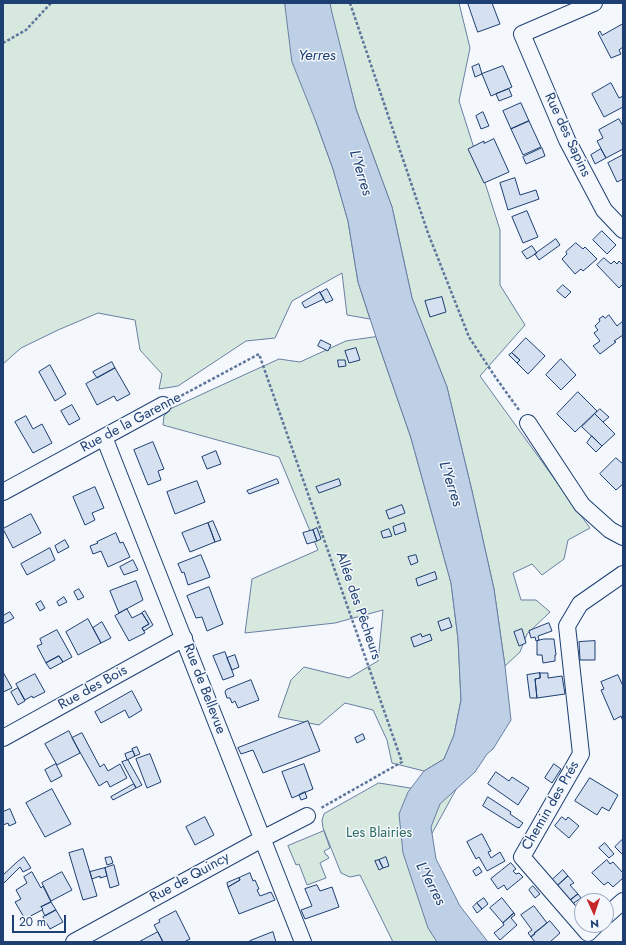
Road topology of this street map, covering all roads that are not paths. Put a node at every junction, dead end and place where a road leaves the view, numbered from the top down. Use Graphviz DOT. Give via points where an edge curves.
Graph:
graph roads {
  1 [pos="594,3"];
  2 [pos="623,230"];
  3 [pos="163,405"];
  4 [pos="528,423"];
  5 [pos="104,437"];
  6 [pos="3,492"];
  7 [pos="623,537"];
  8 [pos="623,574"];
  9 [pos="184,638"];
  10 [pos="3,738"];
  11 [pos="307,816"];
  12 [pos="262,839"];
  13 [pos="623,901"];
  14 [pos="614,909"];
  15 [pos="574,917"];
  16 [pos="74,942"];
  17 [pos="303,942"];
  1 -- 2 [label="street, Rue des Sapins" via="522,34 567,140 604,210"];
  3 -- 5 [label="street, Rue de la Garenne"];
  4 -- 7 [label="street" via="582,505 610,530"];
  5 -- 6 [label="street, Rue de la Garenne"];
  5 -- 9 [label="street, Rue de Bellevue"];
  8 -- 15 [label="street, Chemin des Prés" via="580,604 567,626 581,754 522,857"];
  9 -- 10 [label="street, Rue des Bois"];
  9 -- 12 [label="street, Rue de Bellevue"];
  11 -- 12 [label="street, Rue de Quincy"];
  12 -- 16 [label="street, Rue de Quincy"];
  12 -- 17 [label="street, Rue de Bellevue"];
  13 -- 14 [label="street"];
}
